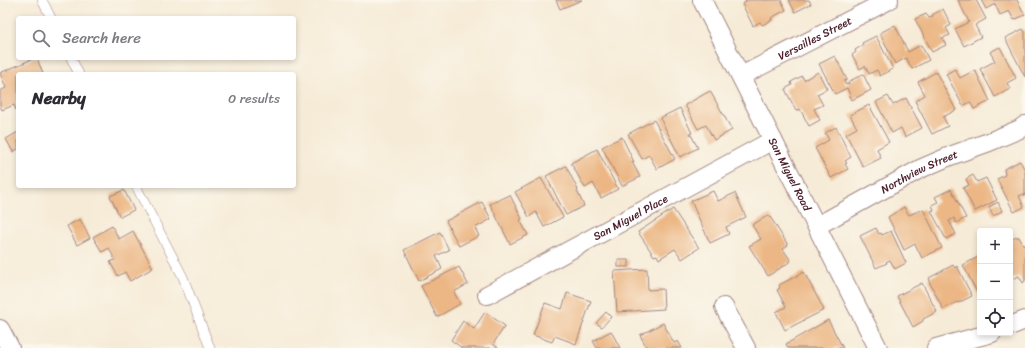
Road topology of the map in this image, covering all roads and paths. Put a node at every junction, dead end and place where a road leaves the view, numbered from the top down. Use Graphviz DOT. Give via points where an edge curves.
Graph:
graph roads {
  1 [pos="42,0"];
  2 [pos="702,0"];
  3 [pos="889,0"];
  4 [pos="50,16"];
  5 [pos="72,60"];
  6 [pos="78,72"];
  7 [pos="741,76"];
  8 [pos="1025,125"];
  9 [pos="774,140"];
  10 [pos="137,188"];
  11 [pos="817,226"];
  12 [pos="487,295"];
  13 [pos="724,307"];
  14 [pos="1025,320"];
  15 [pos="1013,325"];
  16 [pos="0,329"];
  17 [pos="981,336"];
  18 [pos="10,348"];
  19 [pos="210,348"];
  20 [pos="746,348"];
  21 [pos="878,348"];
  22 [pos="936,348"];
  1 -- 4 [label="lane"];
  2 -- 7 [label="street, San Miguel Road"];
  3 -- 7 [label="street, Versailles Street"];
  5 -- 6 [label="lane"];
  7 -- 9 [label="street, San Miguel Road"];
  8 -- 11 [label="street, Northview Street" via="920,169"];
  9 -- 11 [label="street, San Miguel Road"];
  9 -- 12 [label="street, San Miguel Place"];
  10 -- 19 [label="lane" via="183,278"];
  11 -- 21 [label="street, San Miguel Road"];
  13 -- 20 [label="street"];
  14 -- 15 [label="street"];
  16 -- 18 [label="street"];
  17 -- 22 [label="street"];
}
